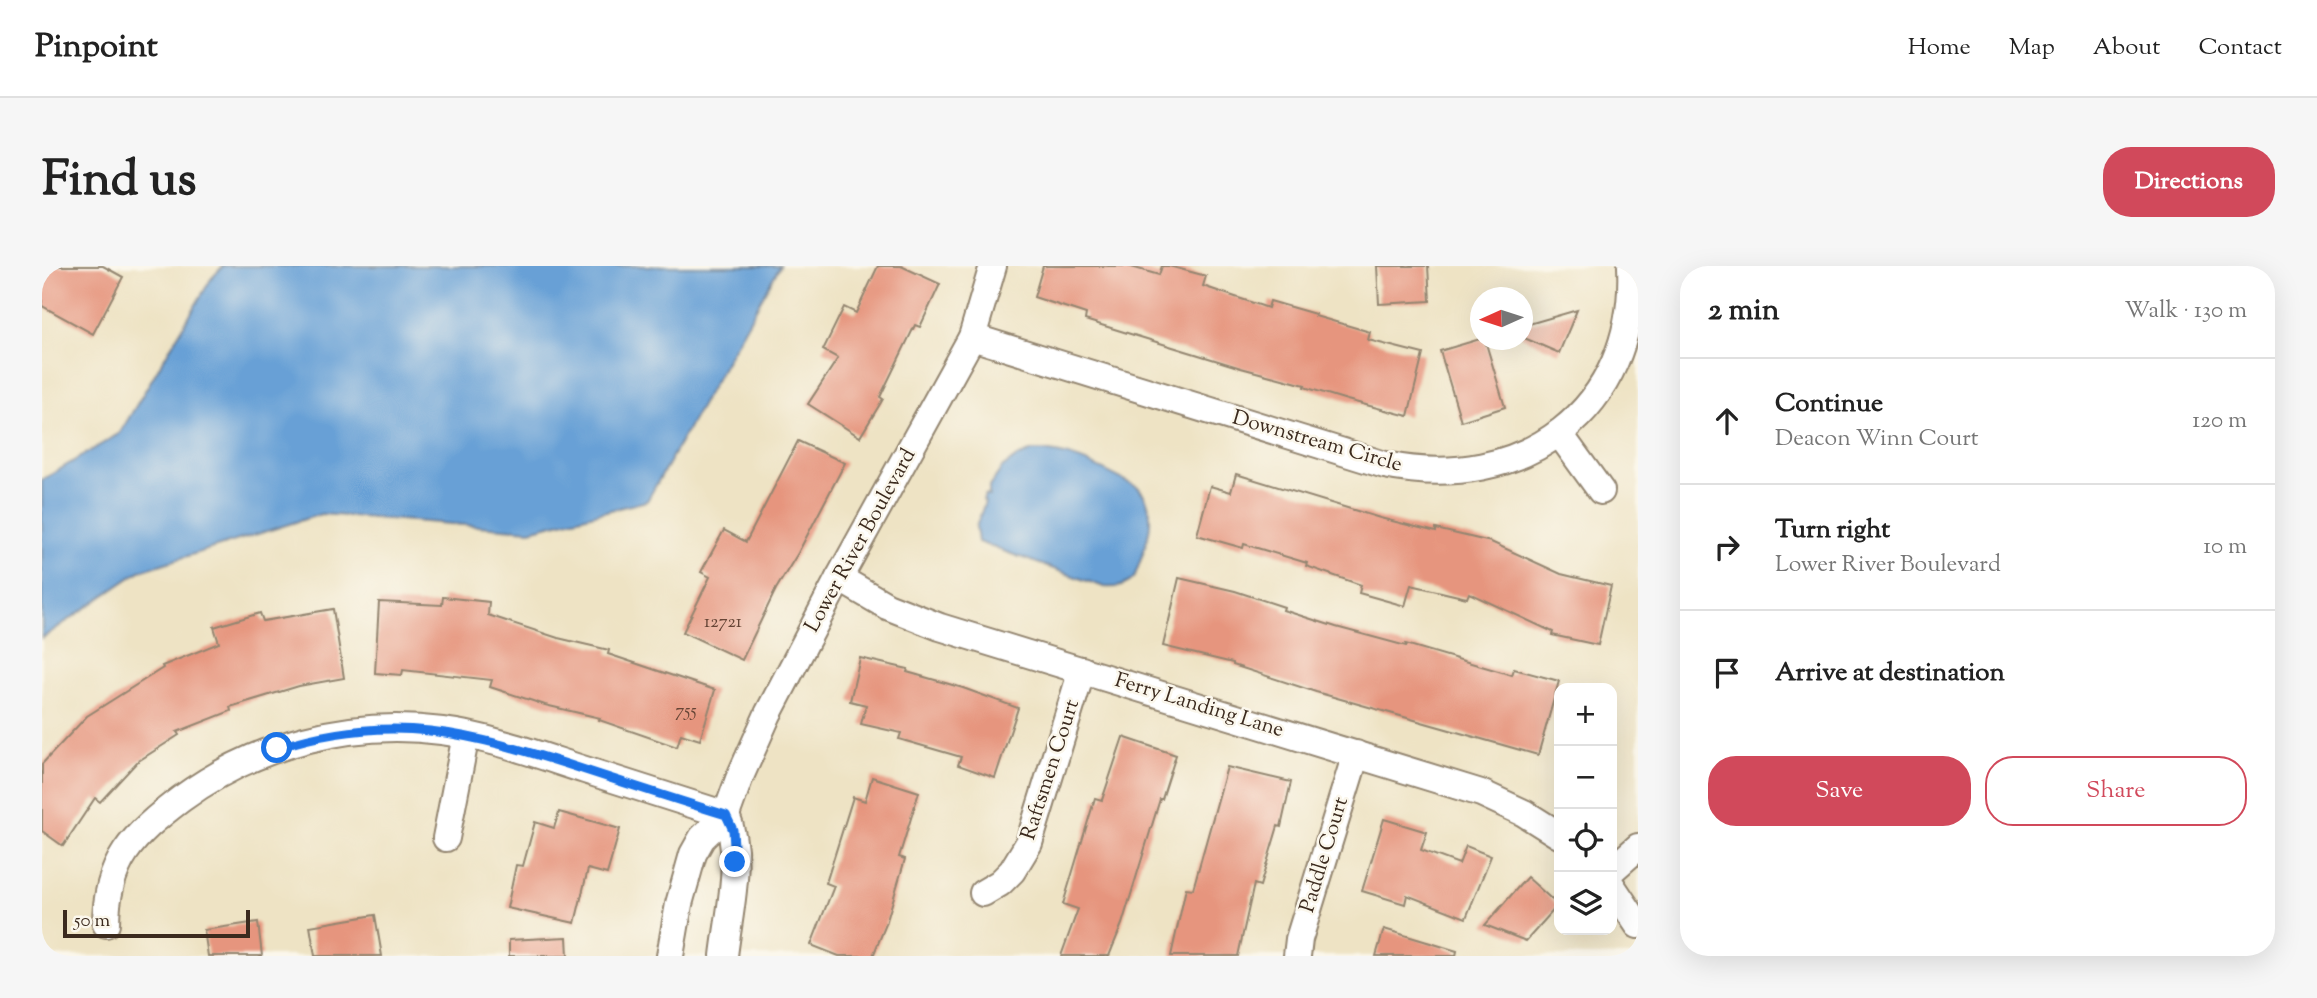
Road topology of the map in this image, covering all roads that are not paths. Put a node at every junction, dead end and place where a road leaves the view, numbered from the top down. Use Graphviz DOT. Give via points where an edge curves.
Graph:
graph roads {
  1 [pos="993,266"];
  2 [pos="1631,266"];
  3 [pos="972,337"];
  4 [pos="1559,433"];
  5 [pos="1601,491"];
  6 [pos="839,578"];
  7 [pos="1082,670"];
  8 [pos="466,735"];
  9 [pos="1356,754"];
  10 [pos="726,815"];
  11 [pos="1554,832"];
  12 [pos="446,838"];
  13 [pos="1638,847"];
  14 [pos="1617,866"];
  15 [pos="983,894"];
  16 [pos="1617,894"];
  17 [pos="106,924"];
  18 [pos="1638,925"];
  19 [pos="670,956"];
  20 [pos="724,956"];
  21 [pos="1297,956"];
  1 -- 3 [label="street, Lower River Boulevard"];
  2 -- 4 [label="street, Downstream Circle" via="1631,301 1620,349 1600,390"];
  3 -- 4 [label="street, Downstream Circle" via="1408,470 1453,471 1502,463"];
  3 -- 6 [label="street, Lower River Boulevard"];
  4 -- 5 [label="street"];
  6 -- 7 [label="street, Ferry Landing Lane" via="913,617"];
  6 -- 10 [label="street, Lower River Boulevard" via="751,748"];
  7 -- 9 [label="street, Ferry Landing Lane"];
  7 -- 15 [label="street, Raftsmen Court" via="1029,843 1012,871"];
  8 -- 10 [label="street"];
  8 -- 12 [label="street"];
  8 -- 17 [label="street" via="397,728 339,732 277,748 219,774 156,819 125,852 108,887"];
  9 -- 11 [label="street, Ferry Landing Lane" via="1481,793"];
  9 -- 21 [label="street, Paddle Court"];
  10 -- 19 [label="street, Lower River Boulevard" via="702,838 694,854"];
  10 -- 20 [label="street" via="733,830 735,862"];
  13 -- 14 [label="street"];
  16 -- 18 [label="street"];
}
